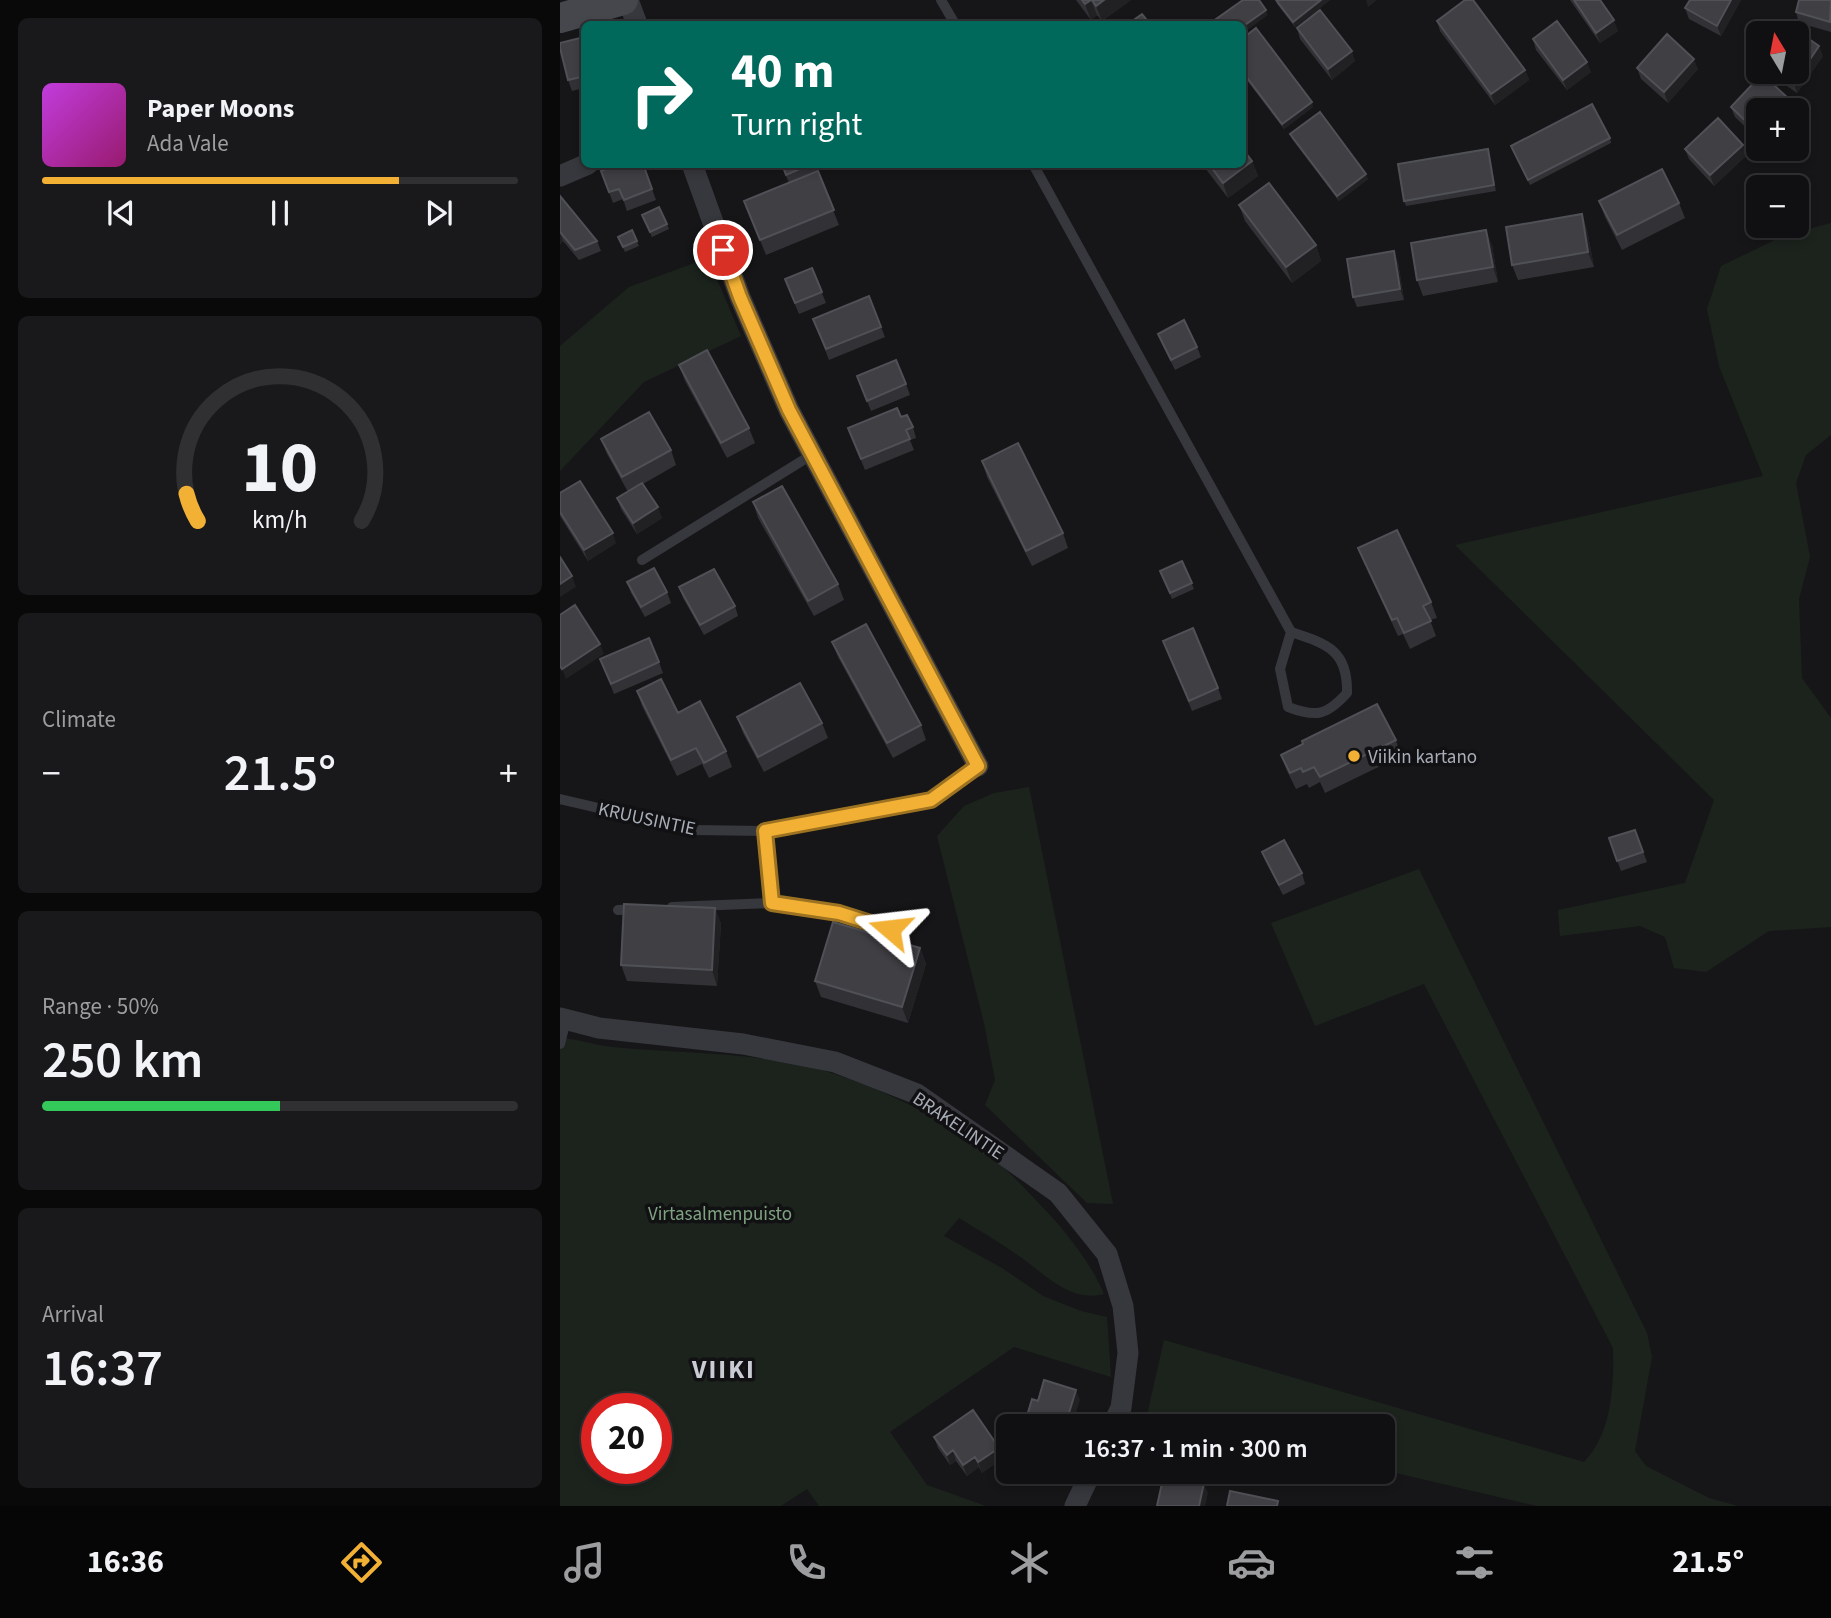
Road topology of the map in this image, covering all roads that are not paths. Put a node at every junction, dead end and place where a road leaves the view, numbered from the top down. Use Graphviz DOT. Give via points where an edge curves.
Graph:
graph roads {
  1 [pos="625,0"];
  2 [pos="941,0"];
  3 [pos="560,18"];
  4 [pos="636,21"];
  5 [pos="953,21"];
  6 [pos="581,167"];
  7 [pos="693,168"];
  8 [pos="1035,168"];
  9 [pos="560,176"];
  10 [pos="813,454"];
  11 [pos="642,559"];
  12 [pos="1291,632"];
  13 [pos="978,766"];
  14 [pos="560,799"];
  15 [pos="765,831"];
  16 [pos="772,903"];
  17 [pos="656,908"];
  18 [pos="643,909"];
  19 [pos="618,910"];
  20 [pos="890,929"];
  21 [pos="563,1019"];
  22 [pos="560,1044"];
  23 [pos="1118,1414"];
  24 [pos="1085,1484"];
  25 [pos="1075,1506"];
  1 -- 3 [label="street"];
  1 -- 4 [label="street"];
  2 -- 5 [label="lane"];
  6 -- 9 [label="street"];
  7 -- 10 [label="street, KRUUSINTIE" via="740,297"];
  8 -- 12 [label="lane"];
  10 -- 11 [label="lane"];
  10 -- 13 [label="street, KRUUSINTIE"];
  12 -- 12 [label="lane" via="1280,669 1288,707 1320,714 1347,693 1340,657 1330,647"];
  13 -- 15 [label="lane, KRUUSINTIE" via="931,800"];
  14 -- 15 [label="lane, KRUUSINTIE" via="693,830"];
  15 -- 16 [label="lane"];
  16 -- 17 [label="lane"];
  16 -- 20 [label="lane" via="839,913"];
  18 -- 19 [label="lane"];
  21 -- 22 [label="lane"];
  21 -- 23 [label="street, BRAKELINTIE" via="835,1062 917,1094 968,1128 1058,1194 1107,1254 1123,1306 1128,1353"];
  24 -- 25 [label="street"];
}
